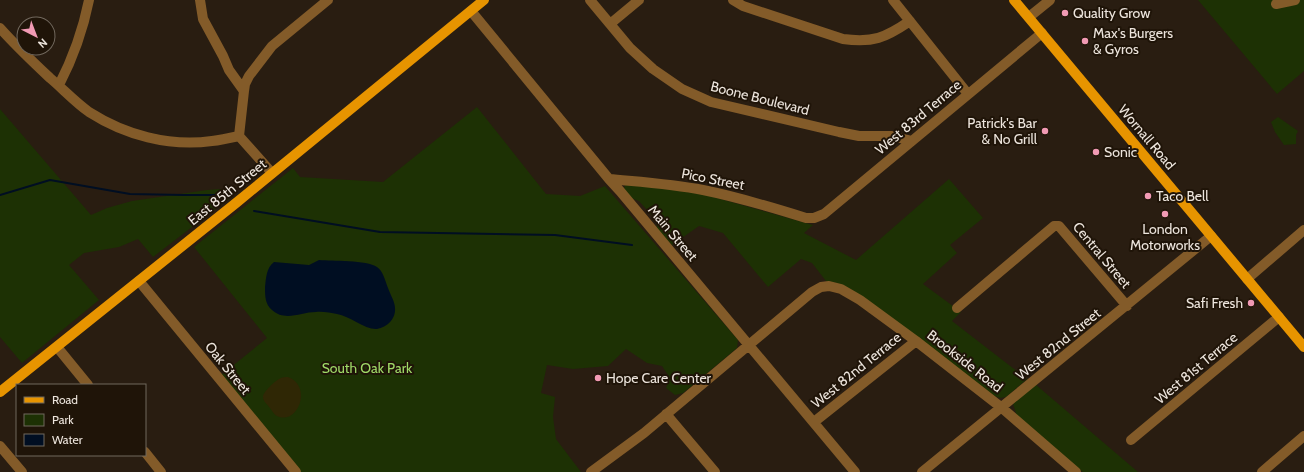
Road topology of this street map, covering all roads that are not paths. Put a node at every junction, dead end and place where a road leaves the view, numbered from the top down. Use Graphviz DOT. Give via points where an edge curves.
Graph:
graph roads {
  1 [pos="89,0"];
  2 [pos="200,0"];
  3 [pos="328,0"];
  4 [pos="484,0"];
  5 [pos="590,0"];
  6 [pos="639,0"];
  7 [pos="734,0"];
  8 [pos="893,0"];
  9 [pos="1014,0"];
  10 [pos="1050,0"];
  11 [pos="1295,0"];
  12 [pos="1276,4"];
  13 [pos="471,11"];
  14 [pos="1029,18"];
  15 [pos="910,21"];
  16 [pos="610,24"];
  17 [pos="0,28"];
  18 [pos="1042,33"];
  19 [pos="59,85"];
  20 [pos="244,91"];
  21 [pos="968,94"];
  22 [pos="239,136"];
  23 [pos="912,141"];
  24 [pos="272,173"];
  25 [pos="609,179"];
  26 [pos="810,218"];
  27 [pos="1304,230"];
  28 [pos="1211,236"];
  29 [pos="1247,279"];
  30 [pos="139,282"];
  31 [pos="1127,306"];
  32 [pos="957,308"];
  33 [pos="1279,317"];
  34 [pos="916,341"];
  35 [pos="748,345"];
  36 [pos="57,347"];
  37 [pos="1304,347"];
  38 [pos="87,384"];
  39 [pos="0,392"];
  40 [pos="1002,408"];
  41 [pos="666,414"];
  42 [pos="814,422"];
  43 [pos="1304,436"];
  44 [pos="1131,440"];
  45 [pos="0,446"];
  46 [pos="146,453"];
  47 [pos="22,472"];
  48 [pos="161,472"];
  49 [pos="296,472"];
  50 [pos="591,472"];
  51 [pos="715,472"];
  52 [pos="855,472"];
  53 [pos="922,472"];
  54 [pos="1076,472"];
  55 [pos="1262,472"];
  1 -- 19 [label="street" via="84,24"];
  2 -- 20 [label="street" via="203,19 229,70"];
  3 -- 20 [label="street" via="272,46 245,84"];
  4 -- 13 [label="main road, East 85th Street"];
  5 -- 16 [label="street, Boone Boulevard"];
  6 -- 16 [label="street"];
  7 -- 15 [label="street" via="743,6 848,40 873,40 886,36"];
  8 -- 15 [label="street"];
  9 -- 14 [label="main road, Wornall Road"];
  10 -- 14 [label="street"];
  11 -- 12 [label="street"];
  13 -- 24 [label="main road, East 85th Street"];
  13 -- 25 [label="street, Main Street"];
  14 -- 18 [label="main road, Wornall Road"];
  15 -- 21 [label="street"];
  16 -- 23 [label="street, Boone Boulevard" via="630,48 653,69 682,89 711,102 859,136 892,136"];
  17 -- 19 [label="street"];
  18 -- 21 [label="street, West 83rd Terrace"];
  18 -- 28 [label="main road, Wornall Road"];
  19 -- 22 [label="street" via="88,111 132,134 184,143"];
  20 -- 22 [label="street"];
  21 -- 23 [label="street, West 83rd Terrace"];
  22 -- 24 [label="street"];
  23 -- 26 [label="street, West 83rd Terrace" via="824,214"];
  24 -- 30 [label="main road, East 85th Street"];
  25 -- 26 [label="street, Pico Street" via="701,190 748,200"];
  25 -- 35 [label="street, Main Street"];
  27 -- 29 [label="street"];
  28 -- 29 [label="main road, Wornall Road"];
  28 -- 31 [label="street, West 82nd Street"];
  29 -- 33 [label="main road, Wornall Road"];
  30 -- 36 [label="main road, East 85th Street"];
  30 -- 49 [label="street, Oak Street"];
  31 -- 32 [label="street, Central Street" via="1070,238 1059,226 1054,226"];
  31 -- 40 [label="street, West 82nd Street"];
  33 -- 37 [label="main road, Wornall Road"];
  33 -- 44 [label="street, West 81st Terrace"];
  34 -- 35 [label="street, Brookside Road" via="860,300 841,289 829,286 812,292"];
  34 -- 40 [label="street, Brookside Road"];
  34 -- 42 [label="street, West 82nd Terrace"];
  35 -- 41 [label="street"];
  35 -- 42 [label="street, Main Street"];
  36 -- 38 [label="street"];
  36 -- 39 [label="main road, East 85th Street"];
  40 -- 53 [label="street, West 82nd Street"];
  40 -- 54 [label="street, Brookside Road"];
  41 -- 50 [label="street"];
  41 -- 51 [label="street"];
  42 -- 52 [label="street, Main Street"];
  43 -- 55 [label="street"];
  45 -- 47 [label="street"];
  46 -- 48 [label="street"];
}
